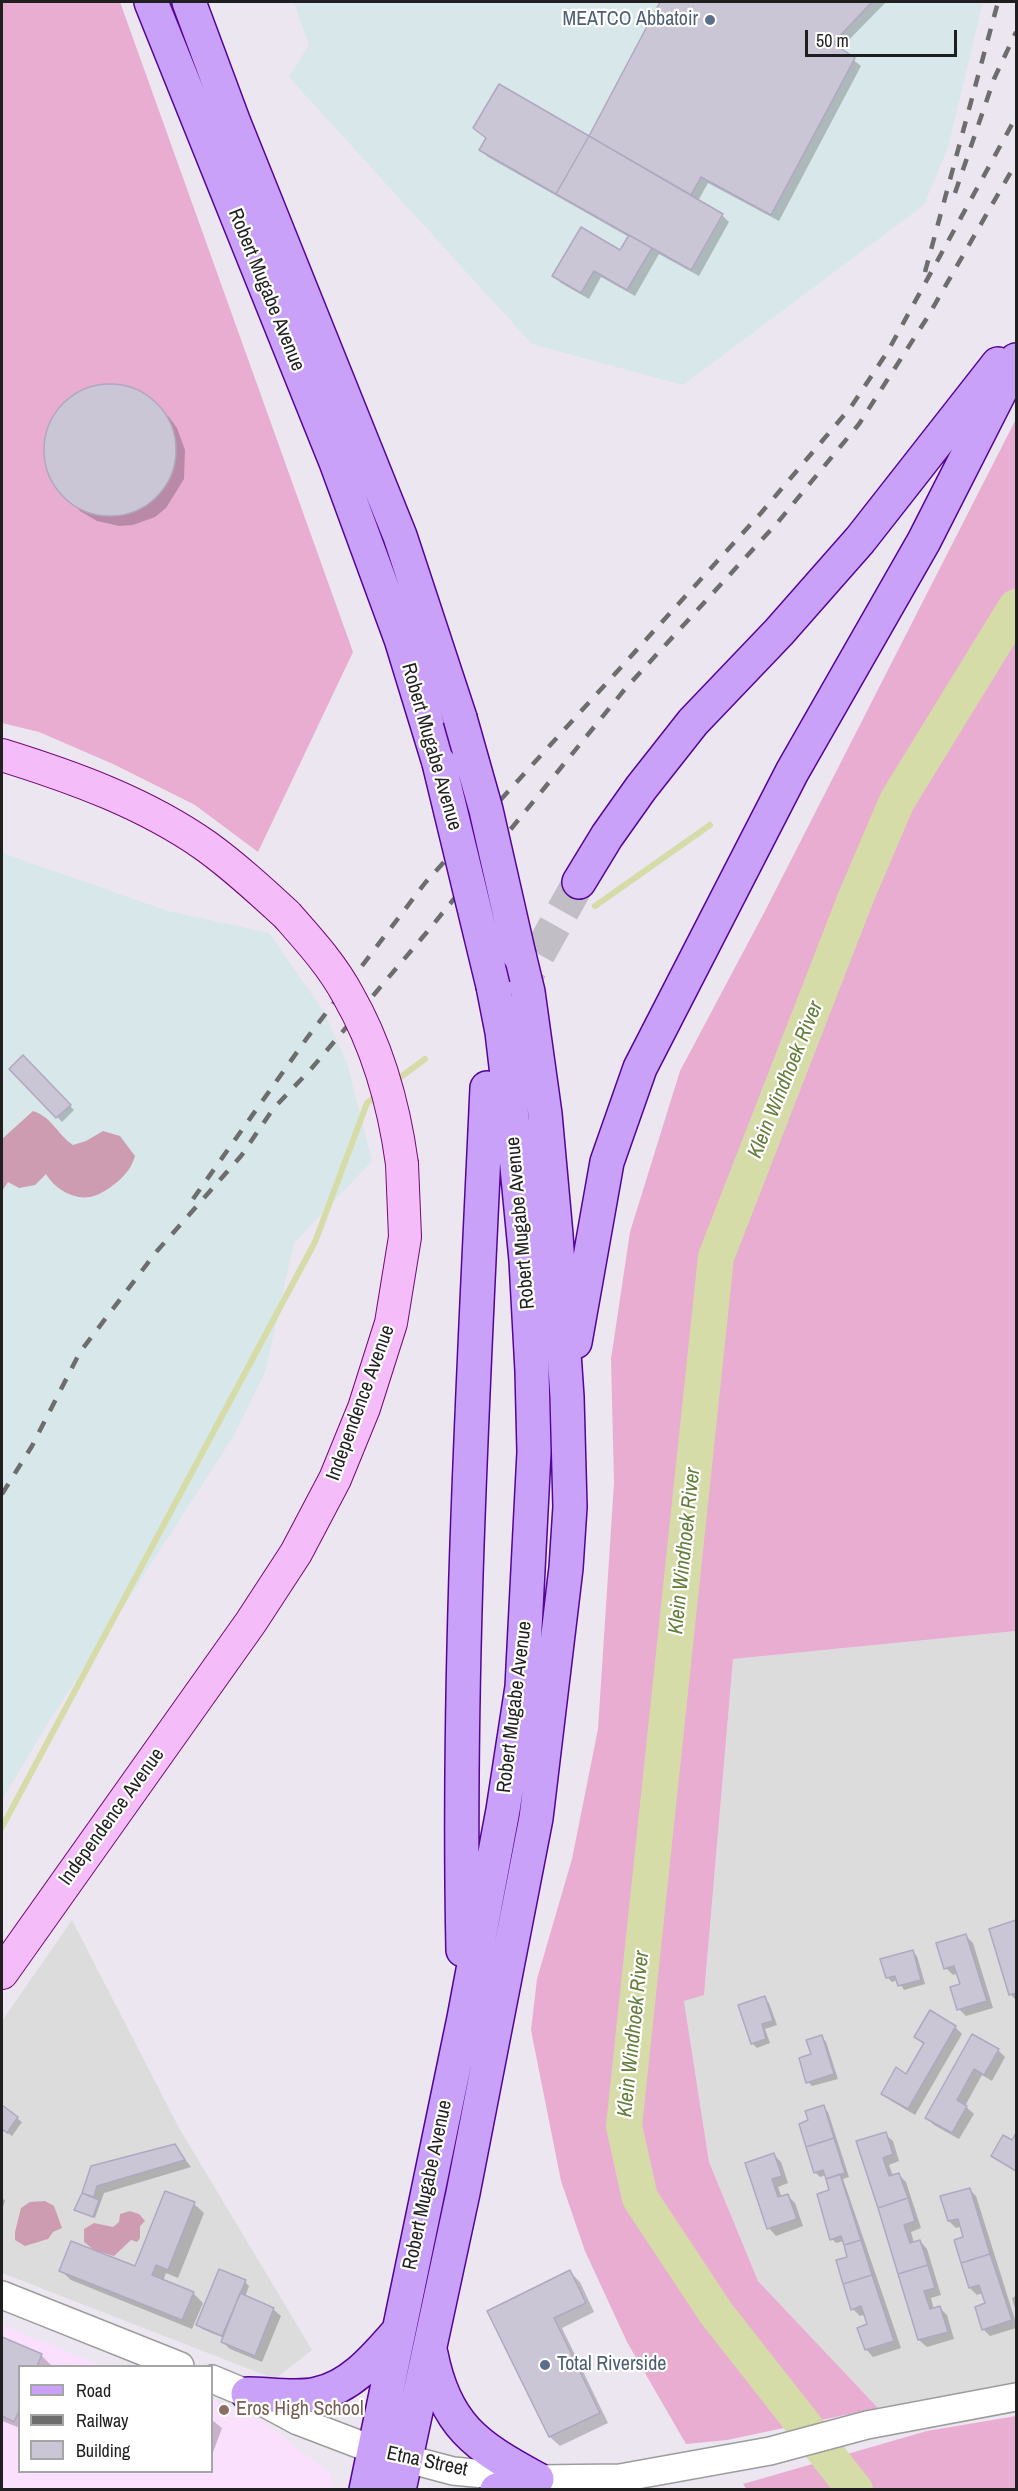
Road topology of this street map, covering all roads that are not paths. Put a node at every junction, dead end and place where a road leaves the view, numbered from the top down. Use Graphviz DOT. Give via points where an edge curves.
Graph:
graph roads {
  1 [pos="151,2"];
  2 [pos="189,2"];
  3 [pos="1017,342"];
  4 [pos="1017,360"];
  5 [pos="2,755"];
  6 [pos="579,882"];
  7 [pos="487,1088"];
  8 [pos="567,1397"];
  9 [pos="2,1973"];
  10 [pos="464,2018"];
  11 [pos="2,2295"];
  12 [pos="397,2333"];
  13 [pos="432,2336"];
  14 [pos="175,2365"];
  15 [pos="213,2379"];
  16 [pos="248,2394"];
  17 [pos="1017,2397"];
  18 [pos="374,2450"];
  19 [pos="402,2474"];
  20 [pos="537,2479"];
  21 [pos="366,2490"];
  22 [pos="497,2490"];
  1 -- 10 [label="main road, Robert Mugabe Avenue, bridge" via="336,462 401,639 439,763 502,1032 526,1260 534,1452 522,1687"];
  2 -- 8 [label="main road, Robert Mugabe Avenue, bridge" via="400,536 486,810 528,992 545,1114"];
  3 -- 6 [label="main road" via="860,540 693,722 640,789"];
  4 -- 8 [label="main road" via="924,541 792,772 640,1068 607,1162"];
  5 -- 9 [label="main road, Independence Avenue, bridge" via="89,785 173,825 251,881 312,943 349,996 386,1085 402,1164 405,1237 391,1323 364,1408 330,1490 296,1553"];
  7 -- 10 [label="main road" via="466,1540 460,1841"];
  8 -- 13 [label="main road, Robert Mugabe Avenue" via="569,1517 544,1767 505,1988"];
  10 -- 12 [label="main road, Robert Mugabe Avenue"];
  11 -- 14 [label="street"];
  12 -- 16 [label="main road" via="373,2361 329,2390 315,2395"];
  12 -- 18 [label="main road, Robert Mugabe Avenue"];
  13 -- 19 [label="main road, Robert Mugabe Avenue"];
  13 -- 20 [label="main road" via="436,2379 458,2422 494,2456"];
  15 -- 16 [label="street, Etna Street"];
  16 -- 18 [label="street, Etna Street" via="298,2421"];
  17 -- 20 [label="street, Etna Street" via="867,2425 770,2451 620,2478"];
  18 -- 19 [label="street, Etna Street"];
  18 -- 21 [label="main road, Robert Mugabe Avenue"];
  19 -- 20 [label="street, Etna Street" via="453,2470"];
  20 -- 22 [label="main road"];
}
